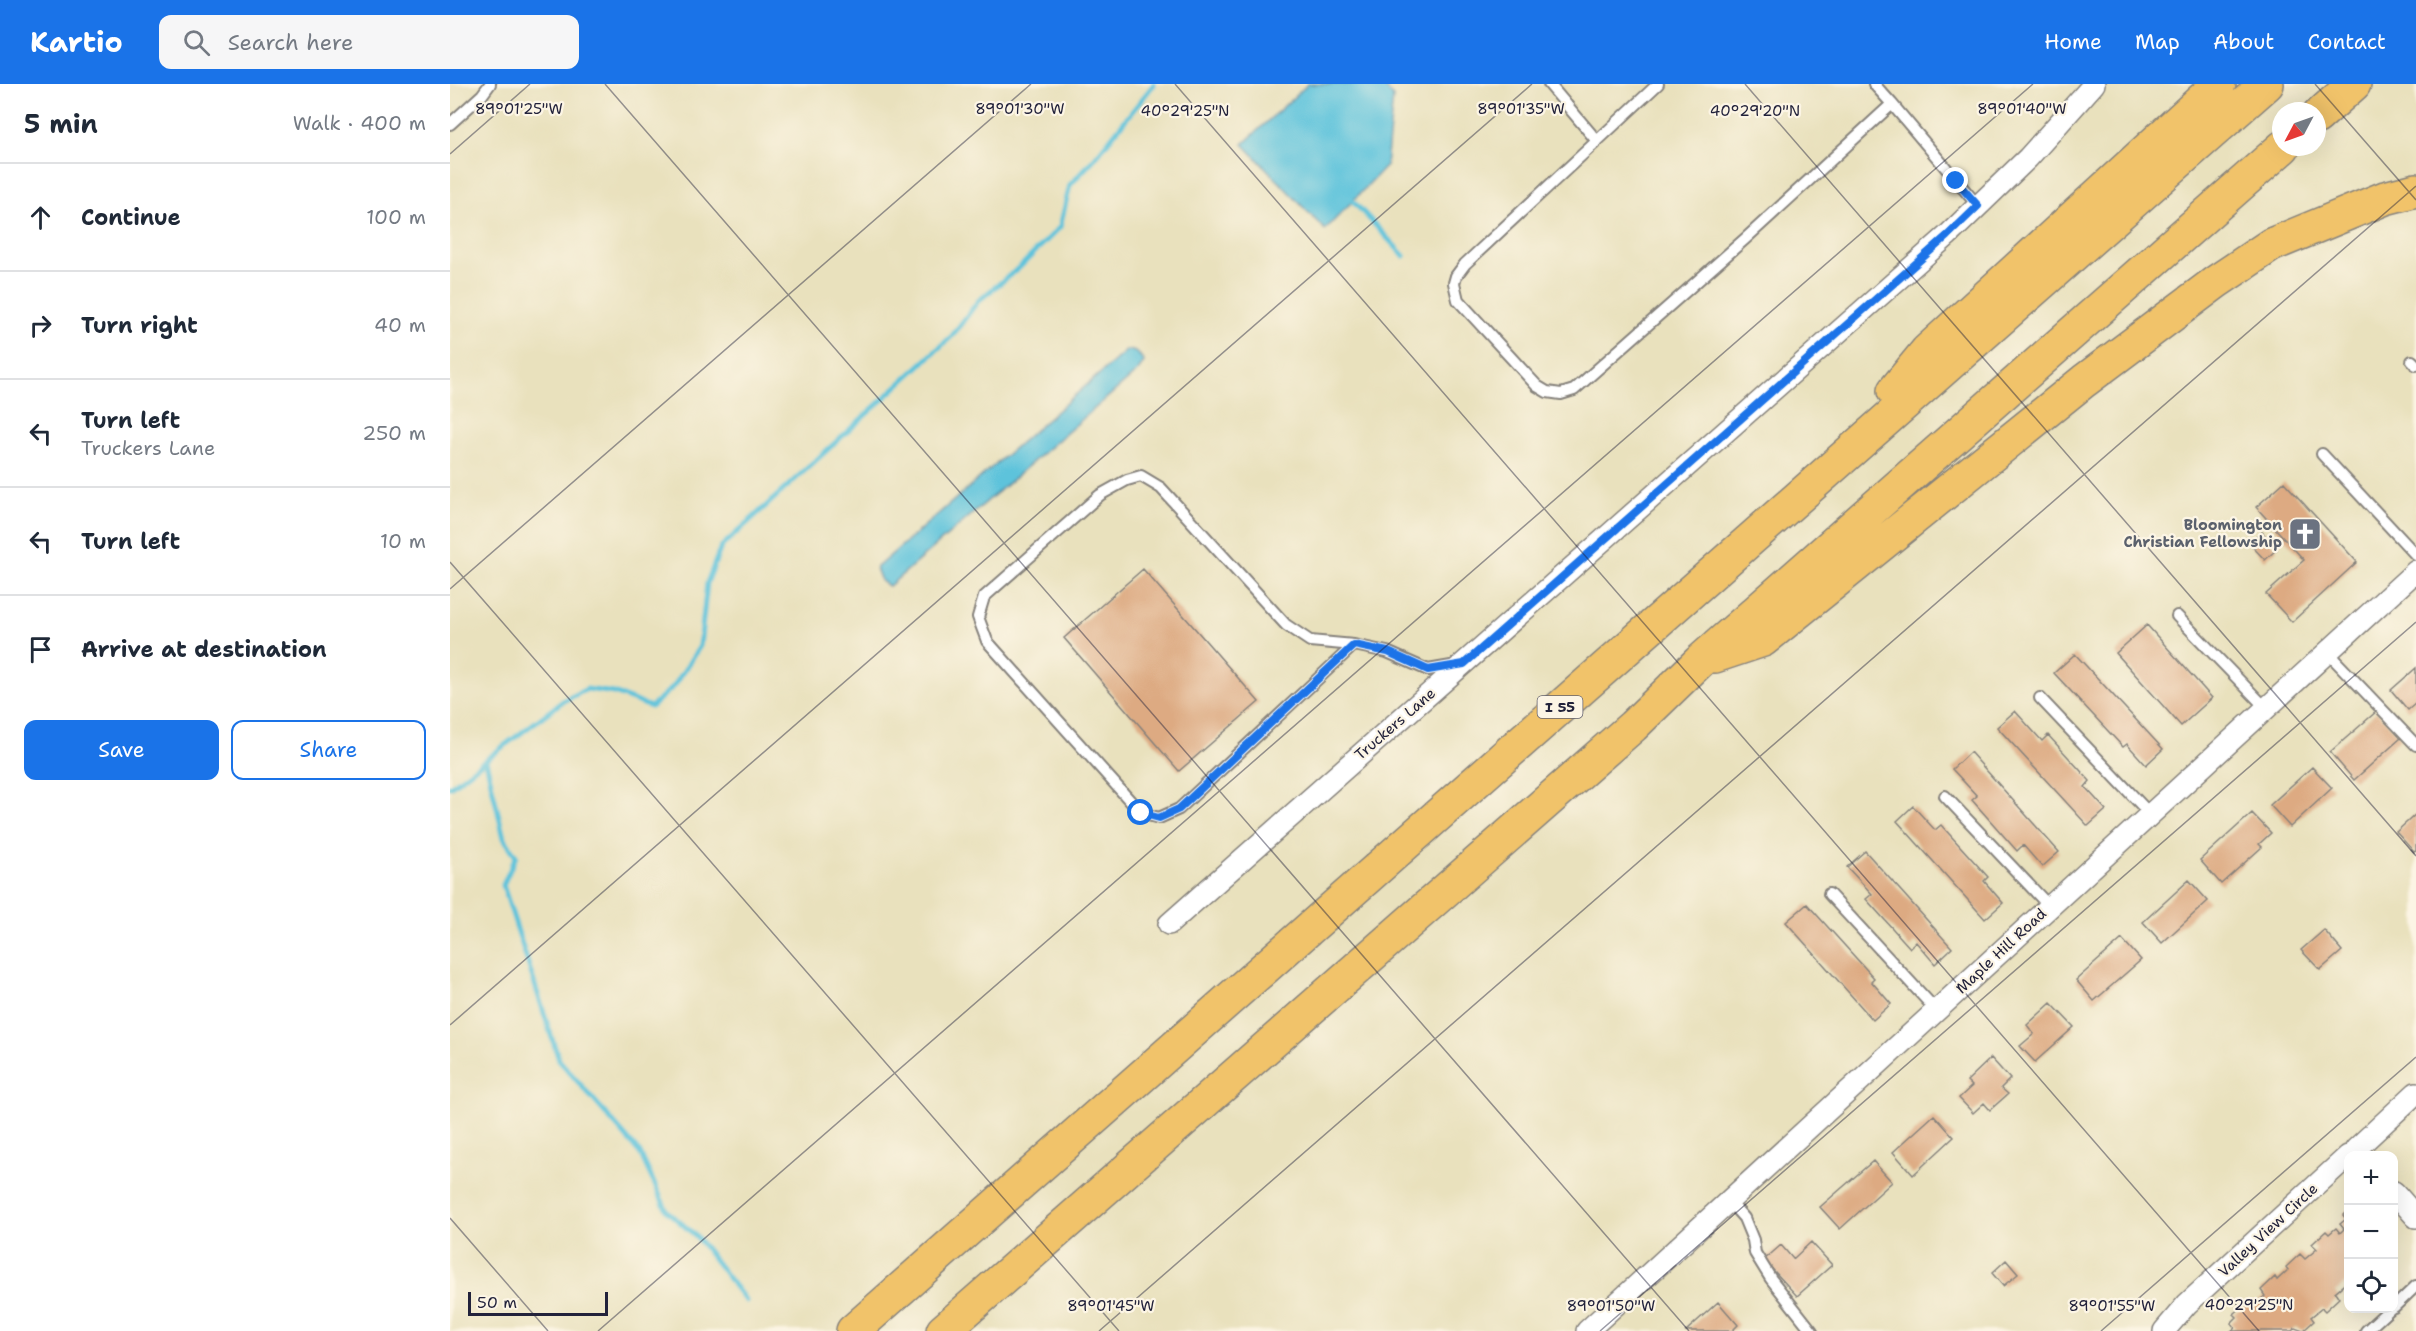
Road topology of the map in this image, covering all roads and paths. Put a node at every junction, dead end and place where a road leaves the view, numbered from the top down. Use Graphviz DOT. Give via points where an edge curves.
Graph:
graph roads {
  1 [pos="490,84"];
  2 [pos="1549,84"];
  3 [pos="1658,84"];
  4 [pos="1874,84"];
  5 [pos="2094,84"];
  6 [pos="2220,84"];
  7 [pos="2267,84"];
  8 [pos="2354,84"];
  9 [pos="1892,104"];
  10 [pos="2326,109"];
  11 [pos="450,124"];
  12 [pos="1597,141"];
  13 [pos="2273,156"];
  14 [pos="2416,190"];
  15 [pos="1978,206"];
  16 [pos="2322,454"];
  17 [pos="1830,469"];
  18 [pos="2416,555"];
  19 [pos="2416,571"];
  20 [pos="2177,615"];
  21 [pos="1354,645"];
  22 [pos="2327,652"];
  23 [pos="1699,662"];
  24 [pos="1464,664"];
  25 [pos="2040,698"];
  26 [pos="2266,708"];
  27 [pos="2416,745"];
  28 [pos="1945,796"];
  29 [pos="2150,814"];
  30 [pos="1829,894"];
  31 [pos="2049,906"];
  32 [pos="1169,924"];
  33 [pos="1936,1010"];
  34 [pos="2416,1093"];
  35 [pos="2356,1151"];
  36 [pos="2344,1162"];
  37 [pos="2398,1197"];
  38 [pos="1728,1200"];
  39 [pos="2416,1217"];
  40 [pos="2416,1286"];
  41 [pos="2398,1302"];
  42 [pos="2386,1313"];
  43 [pos="853,1331"];
  44 [pos="943,1331"];
  45 [pos="1587,1331"];
  46 [pos="1812,1331"];
  47 [pos="2164,1331"];
  48 [pos="2366,1331"];
  1 -- 11 [label="lane"];
  2 -- 12 [label="lane"];
  3 -- 12 [label="lane"];
  4 -- 9 [label="lane"];
  5 -- 15 [label="street, Truckers Lane" via="2028,158"];
  6 -- 17 [label="highway" via="1927,351"];
  7 -- 17 [label="highway, I 55"];
  8 -- 10 [label="highway"];
  9 -- 12 [label="lane" via="1574,390 1561,394 1547,392 1527,376 1458,300 1454,283 1466,264"];
  9 -- 15 [label="lane"];
  13 -- 23 [label="highway"];
  14 -- 23 [label="highway" via="2385,198 2271,245 2084,381 1763,640"];
  15 -- 24 [label="street, Truckers Lane"];
  16 -- 18 [label="lane"];
  17 -- 43 [label="highway, I 55"];
  19 -- 22 [label="street, Maple Hill Road"];
  20 -- 26 [label="lane"];
  21 -- 21 [label="lane" via="1311,641 1286,626 1161,488 1141,476 1100,495 984,597 978,617 987,641 1141,813 1159,818 1179,809"];
  21 -- 24 [label="lane" via="1388,652 1428,670"];
  22 -- 26 [label="street, Maple Hill Road"];
  22 -- 27 [label="lane"];
  23 -- 44 [label="highway" via="1633,726"];
  24 -- 32 [label="street, Truckers Lane"];
  25 -- 29 [label="lane"];
  26 -- 29 [label="street, Maple Hill Road"];
  28 -- 31 [label="lane"];
  29 -- 31 [label="street, Maple Hill Road"];
  30 -- 33 [label="lane"];
  31 -- 33 [label="street, Maple Hill Road"];
  33 -- 38 [label="street, Maple Hill Road"];
  34 -- 35 [label="street, Valley View Circle"];
  36 -- 47 [label="street, Valley View Circle" via="2187,1304"];
  37 -- 39 [label="street"];
  38 -- 45 [label="street, Maple Hill Road"];
  38 -- 46 [label="lane" via="1744,1218 1755,1253 1771,1279"];
  40 -- 41 [label="lane"];
  42 -- 48 [label="lane"];
}
